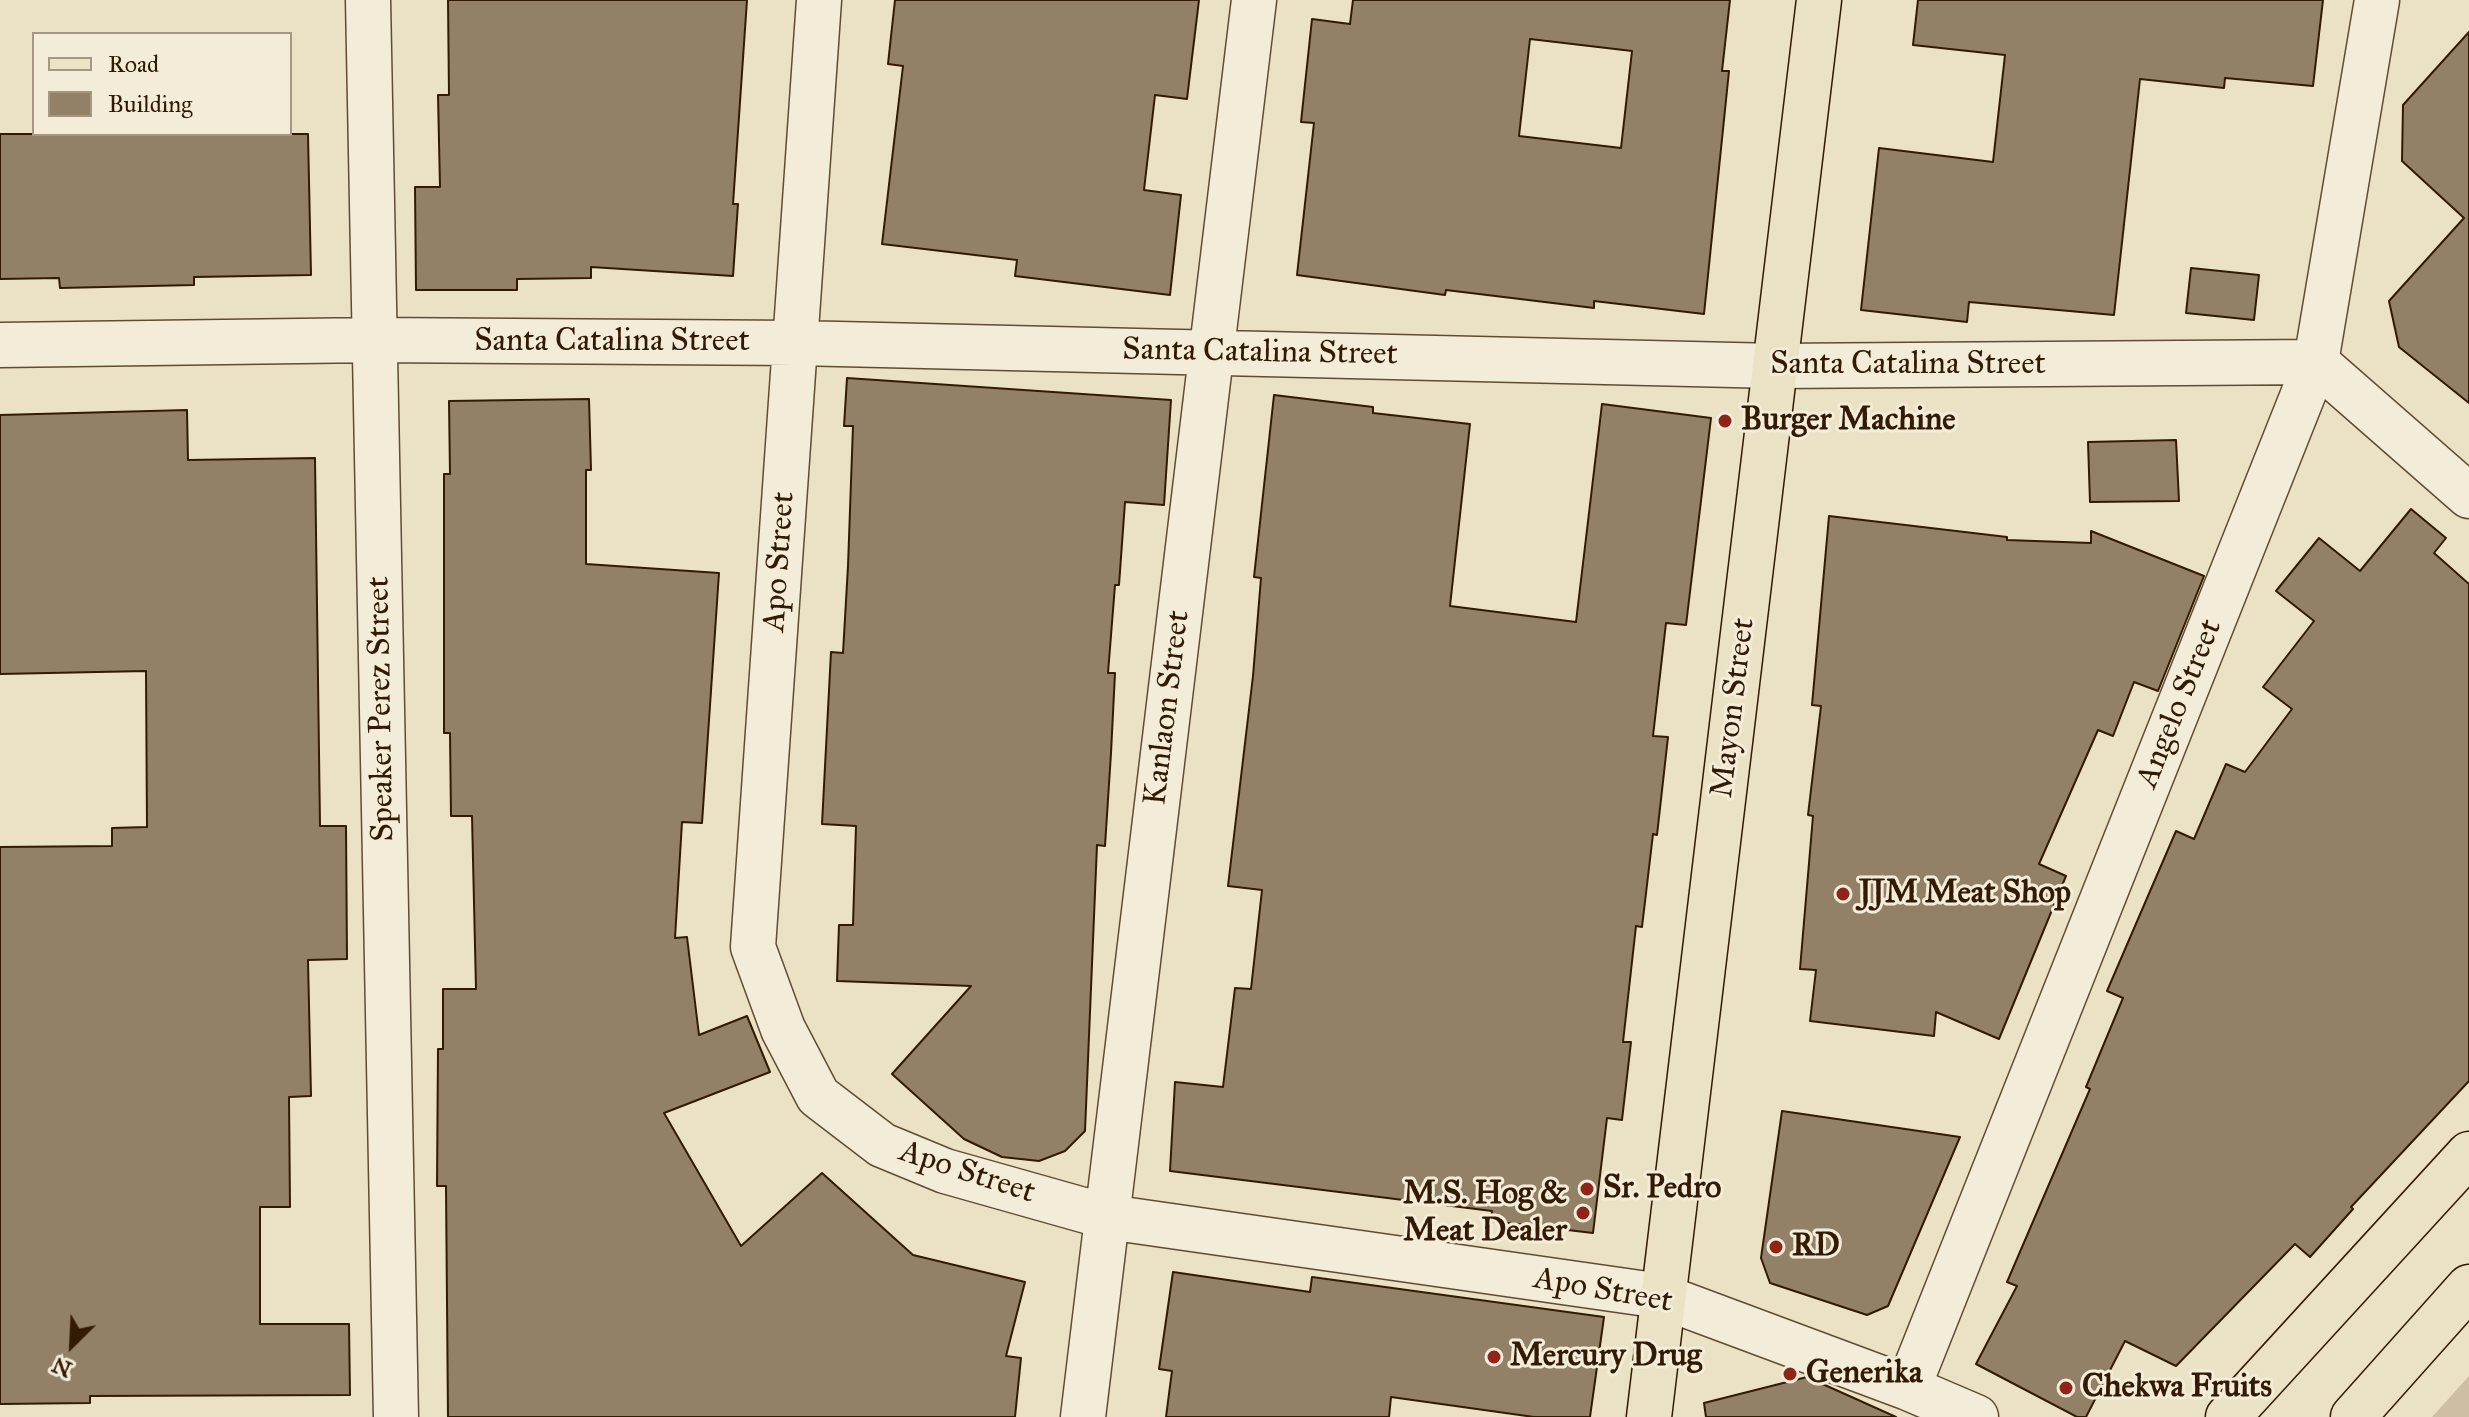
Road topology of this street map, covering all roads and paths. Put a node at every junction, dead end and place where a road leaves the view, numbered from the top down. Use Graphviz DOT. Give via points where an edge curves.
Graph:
graph roads {
  1 [pos="368,0"];
  2 [pos="819,0"];
  3 [pos="1254,0"];
  4 [pos="1819,0"];
  5 [pos="2377,0"];
  6 [pos="374,340"];
  7 [pos="796,343"];
  8 [pos="0,345"];
  9 [pos="1210,352"];
  10 [pos="2316,362"];
  11 [pos="1776,366"];
  12 [pos="2469,496"];
  13 [pos="2469,1154"];
  14 [pos="1108,1217"];
  15 [pos="2469,1287"];
  16 [pos="1661,1296"];
  17 [pos="1908,1388"];
  18 [pos="396,1417"];
  19 [pos="1083,1417"];
  20 [pos="1649,1417"];
  21 [pos="1976,1417"];
  22 [pos="2228,1417"];
  23 [pos="2353,1417"];
  1 -- 6 [label="street, Speaker Perez Street"];
  2 -- 7 [label="street, Apo Street"];
  3 -- 9 [label="street, Kanlaon Street"];
  4 -- 11 [label="main road, Mayon Street"];
  5 -- 10 [label="street, Angelo Street"];
  6 -- 7 [label="street, Santa Catalina Street"];
  6 -- 8 [label="street, Santa Catalina Street"];
  6 -- 18 [label="street, Speaker Perez Street"];
  7 -- 9 [label="street, Santa Catalina Street"];
  7 -- 14 [label="street, Apo Street" via="753,947 783,1029 818,1096 882,1145 945,1171"];
  9 -- 11 [label="street, Santa Catalina Street"];
  9 -- 14 [label="street, Kanlaon Street"];
  10 -- 11 [label="street, Santa Catalina Street"];
  10 -- 12 [label="street"];
  10 -- 17 [label="street, Angelo Street"];
  11 -- 16 [label="main road, Mayon Street"];
  13 -- 22 [label="main road"];
  14 -- 16 [label="street, Apo Street"];
  14 -- 19 [label="street, Kanlaon Street"];
  15 -- 23 [label="main road"];
  16 -- 17 [label="street, Apo Street"];
  16 -- 20 [label="main road, Mayon Street"];
  17 -- 21 [label="street, Apo Street"];
}
